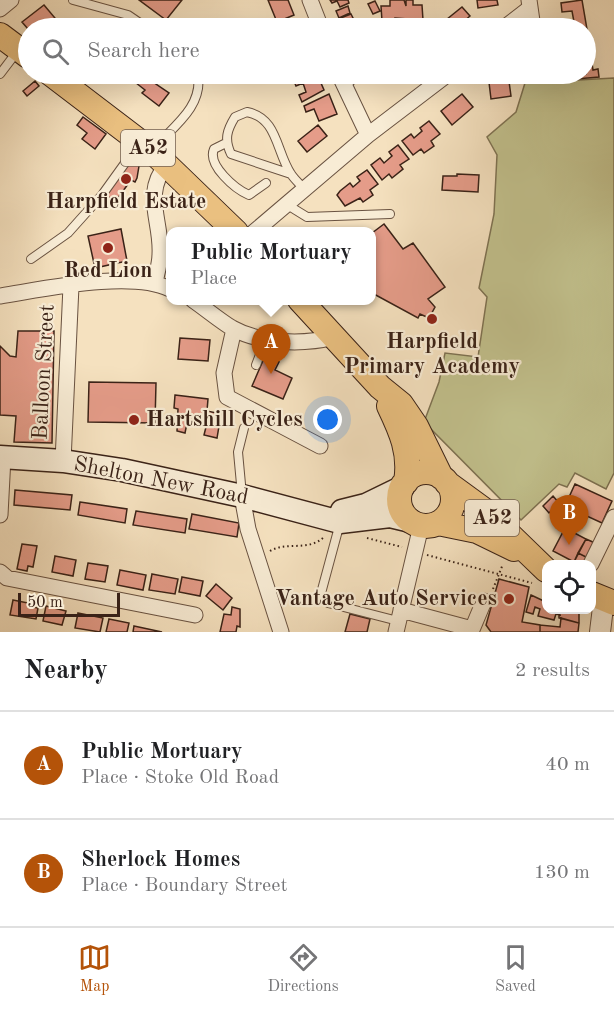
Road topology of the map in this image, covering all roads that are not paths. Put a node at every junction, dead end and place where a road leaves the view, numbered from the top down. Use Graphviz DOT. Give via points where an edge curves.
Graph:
graph roads {
  1 [pos="11,0"];
  2 [pos="73,0"];
  3 [pos="310,0"];
  4 [pos="529,4"];
  5 [pos="0,9"];
  6 [pos="132,18"];
  7 [pos="317,18"];
  8 [pos="514,18"];
  9 [pos="16,47"];
  10 [pos="0,74"];
  11 [pos="64,84"];
  12 [pos="199,84"];
  13 [pos="344,84"];
  14 [pos="431,84"];
  15 [pos="368,135"];
  16 [pos="226,143"];
  17 [pos="153,152"];
  18 [pos="291,174"];
  19 [pos="266,183"];
  20 [pos="304,189"];
  21 [pos="285,204"];
  22 [pos="390,214"];
  23 [pos="232,227"];
  24 [pos="259,227"];
  25 [pos="31,259"];
  26 [pos="155,282"];
  27 [pos="71,286"];
  28 [pos="166,287"];
  29 [pos="0,296"];
  30 [pos="200,305"];
  31 [pos="305,305"];
  32 [pos="234,329"];
  33 [pos="334,337"];
  34 [pos="266,338"];
  35 [pos="256,365"];
  36 [pos="380,387"];
  37 [pos="244,428"];
  38 [pos="321,446"];
  39 [pos="2,457"];
  40 [pos="63,461"];
  41 [pos="444,480"];
  42 [pos="404,484"];
  43 [pos="242,496"];
  44 [pos="0,515"];
  45 [pos="614,516"];
  46 [pos="423,523"];
  47 [pos="333,524"];
  48 [pos="593,560"];
  49 [pos="540,570"];
  50 [pos="0,572"];
  51 [pos="320,597"];
  52 [pos="603,599"];
  53 [pos="484,601"];
  54 [pos="328,603"];
  55 [pos="195,615"];
  56 [pos="398,621"];
  57 [pos="474,631"];
  58 [pos="281,632"];
  59 [pos="600,632"];
  1 -- 5 [label="street"];
  2 -- 6 [label="lane"];
  3 -- 7 [label="street"];
  4 -- 8 [label="street"];
  9 -- 10 [label="lane"];
  11 -- 17 [label="main road, A52"];
  12 -- 17 [label="lane" via="196,102"];
  13 -- 15 [label="street"];
  14 -- 15 [label="street"];
  15 -- 20 [label="street"];
  16 -- 18 [label="lane" via="231,154"];
  16 -- 18 [label="lane" via="235,117 255,113 272,130"];
  16 -- 19 [label="lane" via="214,149 214,164 249,195"];
  17 -- 23 [label="main road, A52"];
  17 -- 25 [label="lane" via="102,195 68,233"];
  17 -- 26 [label="street" via="156,183 152,200 161,253"];
  18 -- 20 [label="lane"];
  20 -- 21 [label="street"];
  21 -- 22 [label="lane" via="307,217"];
  21 -- 24 [label="street"];
  26 -- 27 [label="street"];
  26 -- 28 [label="street"];
  27 -- 29 [label="street"];
  27 -- 40 [label="street, Balloon Street"];
  30 -- 32 [label="street"];
  31 -- 33 [label="main road, A52"];
  32 -- 34 [label="street"];
  32 -- 38 [label="street" via="224,373 227,397 290,437"];
  33 -- 34 [label="street" via="302,347"];
  33 -- 36 [label="main road, A52"];
  34 -- 35 [label="lane"];
  36 -- 41 [label="main road, A52" via="401,404"];
  36 -- 42 [label="main road, A52" via="406,449 409,463"];
  37 -- 43 [label="lane" via="238,452"];
  39 -- 40 [label="main road, Shelton New Road"];
  39 -- 44 [label="street"];
  40 -- 43 [label="main road, Shelton New Road"];
  41 -- 42 [label="main road, A52" via="419,473"];
  41 -- 46 [label="main road, A52" via="452,505 448,515"];
  41 -- 49 [label="main road, A52" via="484,510"];
  42 -- 46 [label="main road, A52" via="400,503"];
  42 -- 47 [label="main road, Shelton New Road"];
  43 -- 47 [label="main road, Shelton New Road"];
  43 -- 58 [label="street" via="248,529"];
  45 -- 48 [label="street"];
  46 -- 47 [label="main road, Shelton New Road" via="390,516"];
  46 -- 49 [label="main road, Shelton New Road / A52" via="477,531 510,547"];
  46 -- 56 [label="street"];
  47 -- 51 [label="lane"];
  50 -- 55 [label="street" via="7,578"];
  52 -- 59 [label="street"];
  53 -- 57 [label="street"];
  54 -- 56 [label="lane"];
  56 -- 57 [label="street"];
}
